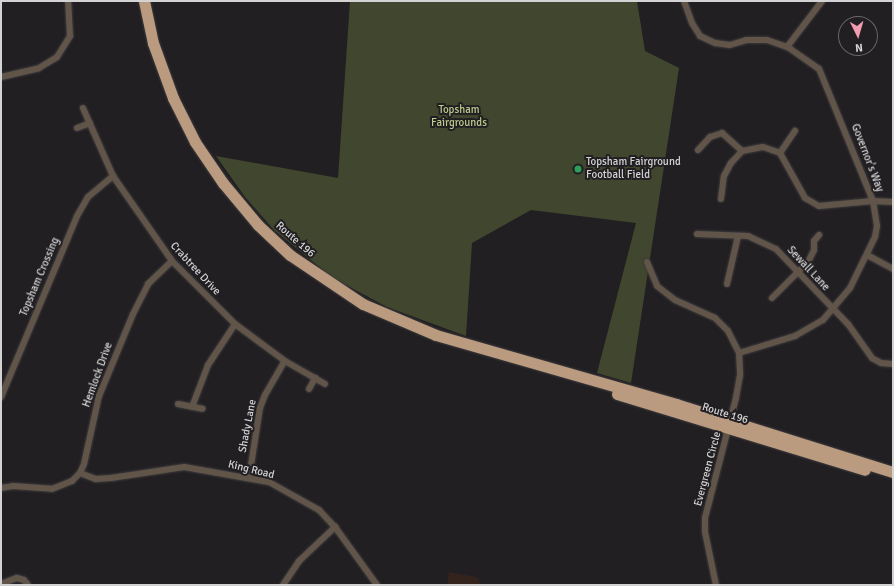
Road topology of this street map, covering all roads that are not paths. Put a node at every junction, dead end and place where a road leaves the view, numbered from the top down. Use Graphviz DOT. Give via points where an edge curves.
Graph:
graph roads {
  1 [pos="68,1"];
  2 [pos="144,1"];
  3 [pos="684,1"];
  4 [pos="822,1"];
  5 [pos="787,47"];
  6 [pos="1,77"];
  7 [pos="83,108"];
  8 [pos="90,123"];
  9 [pos="77,128"];
  10 [pos="795,131"];
  11 [pos="698,150"];
  12 [pos="742,151"];
  13 [pos="780,153"];
  14 [pos="113,176"];
  15 [pos="721,199"];
  16 [pos="873,201"];
  17 [pos="893,202"];
  18 [pos="696,234"];
  19 [pos="819,235"];
  20 [pos="738,236"];
  21 [pos="867,255"];
  22 [pos="172,261"];
  23 [pos="647,262"];
  24 [pos="893,269"];
  25 [pos="796,272"];
  26 [pos="727,284"];
  27 [pos="772,298"];
  28 [pos="833,310"];
  29 [pos="235,324"];
  30 [pos="739,353"];
  31 [pos="285,361"];
  32 [pos="893,364"];
  33 [pos="315,378"];
  34 [pos="325,384"];
  35 [pos="309,389"];
  36 [pos="1,397"];
  37 [pos="178,404"];
  38 [pos="192,407"];
  39 [pos="203,409"];
  40 [pos="730,425"];
  41 [pos="893,472"];
  42 [pos="80,473"];
  43 [pos="249,478"];
  44 [pos="893,478"];
  45 [pos="1,488"];
  46 [pos="335,527"];
  47 [pos="1,584"];
  48 [pos="28,585"];
  49 [pos="284,585"];
  50 [pos="376,585"];
  51 [pos="716,585"];
  1 -- 6 [label="street" via="70,36 57,57 39,68"];
  2 -- 40 [label="highway, Route 196" via="153,43 169,89 195,142 238,202 290,255 363,304 408,326 551,370 568,378"];
  3 -- 5 [label="street, Governor's Way" via="700,36 715,43 730,45 746,40 766,40"];
  4 -- 5 [label="street"];
  5 -- 16 [label="street, Governor's Way" via="819,69"];
  7 -- 8 [label="street, Crabtree Drive"];
  8 -- 9 [label="street"];
  8 -- 14 [label="street, Crabtree Drive"];
  10 -- 13 [label="street"];
  11 -- 12 [label="street" via="710,137 722,133"];
  12 -- 13 [label="street" via="763,147"];
  12 -- 15 [label="street" via="724,176"];
  13 -- 16 [label="street" via="805,198 811,203 829,207"];
  14 -- 22 [label="street, Crabtree Drive"];
  14 -- 36 [label="street, Topsham Crossing" via="88,198 77,216"];
  16 -- 17 [label="street"];
  16 -- 21 [label="street, Governor's Way" via="877,226"];
  18 -- 20 [label="street, Sewall Lane"];
  19 -- 25 [label="street" via="814,241 814,250 808,262"];
  20 -- 25 [label="street, Sewall Lane" via="748,236 776,249"];
  20 -- 26 [label="street"];
  21 -- 24 [label="street"];
  21 -- 28 [label="street, Governor's Way" via="850,288"];
  22 -- 29 [label="street, Crabtree Drive"];
  22 -- 42 [label="street, Hemlock Drive" via="148,284 133,314 97,402"];
  23 -- 30 [label="street" via="657,286 675,300 714,318 728,331"];
  25 -- 27 [label="street"];
  25 -- 28 [label="street, Sewall Lane"];
  28 -- 30 [label="street, Governor's Way" via="812,329"];
  28 -- 32 [label="street, Sewall Lane" via="854,332 872,358 881,363"];
  29 -- 31 [label="street, Crabtree Drive"];
  29 -- 38 [label="street" via="208,365"];
  30 -- 40 [label="street, Evergreen Circle" via="740,375"];
  31 -- 33 [label="street, Crabtree Drive"];
  31 -- 43 [label="street, Shady Lane" via="260,408"];
  33 -- 34 [label="street, Crabtree Drive"];
  33 -- 35 [label="street"];
  37 -- 38 [label="street"];
  38 -- 39 [label="street"];
  40 -- 41 [label="highway, Route 196"];
  40 -- 44 [label="highway, Route 196"];
  40 -- 51 [label="street, Evergreen Circle" via="705,518 705,532"];
  42 -- 43 [label="street, King Road" via="96,479 184,467"];
  42 -- 45 [label="street" via="72,481 52,489 13,486"];
  43 -- 46 [label="street, King Road" via="269,482 319,510"];
  46 -- 49 [label="street" via="299,561"];
  46 -- 50 [label="street, King Road"];
  47 -- 48 [label="street" via="17,578"];
}
